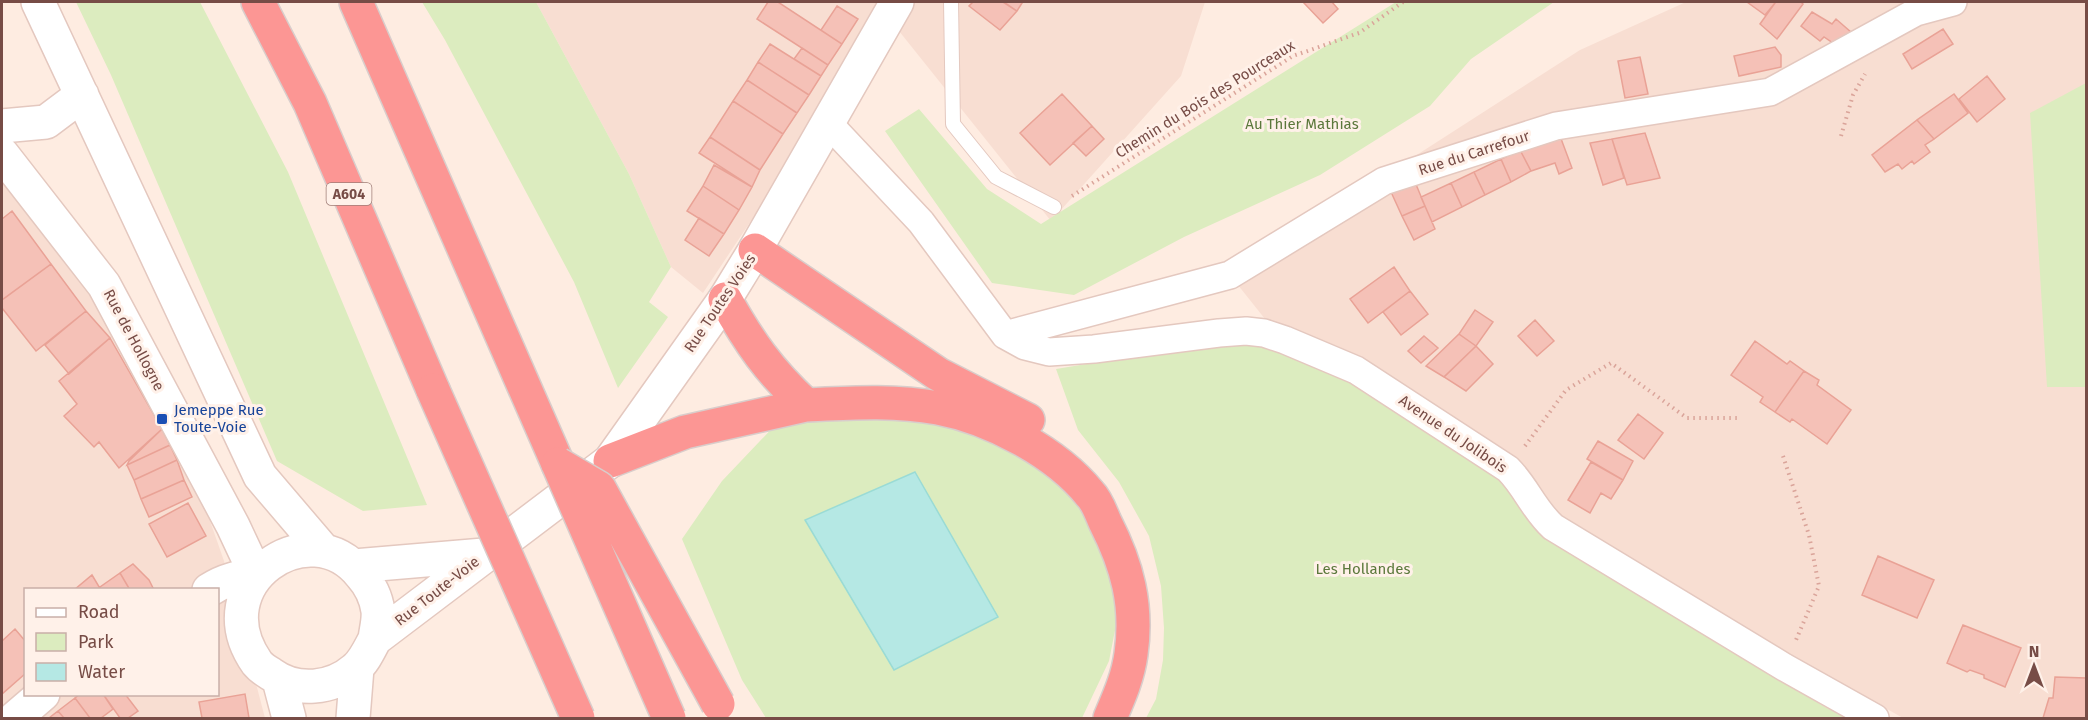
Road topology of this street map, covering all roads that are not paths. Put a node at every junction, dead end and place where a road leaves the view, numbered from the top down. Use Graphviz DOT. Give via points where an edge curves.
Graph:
graph roads {
  1 [pos="39,2"];
  2 [pos="258,2"];
  3 [pos="356,2"];
  4 [pos="897,2"];
  5 [pos="951,2"];
  6 [pos="1953,2"];
  7 [pos="82,95"];
  8 [pos="828,123"];
  9 [pos="2,126"];
  10 [pos="2,154"];
  11 [pos="1054,207"];
  12 [pos="755,250"];
  13 [pos="724,299"];
  14 [pos="1005,335"];
  15 [pos="806,405"];
  16 [pos="610,461"];
  17 [pos="558,464"];
  18 [pos="324,551"];
  19 [pos="484,555"];
  20 [pos="354,566"];
  21 [pos="256,575"];
  22 [pos="211,588"];
  23 [pos="375,639"];
  24 [pos="232,640"];
  25 [pos="357,668"];
  26 [pos="279,680"];
  27 [pos="41,696"];
  28 [pos="723,711"];
  29 [pos="15,718"];
  30 [pos="289,718"];
  31 [pos="353,718"];
  32 [pos="578,718"];
  33 [pos="669,718"];
  34 [pos="1110,718"];
  35 [pos="1131,718"];
  36 [pos="1875,718"];
  1 -- 7 [label="street"];
  2 -- 32 [label="highway, A604, bridge" via="310,103"];
  3 -- 17 [label="highway"];
  4 -- 8 [label="street, Rue Toutes Voies"];
  5 -- 11 [label="lane" via="953,124 996,177"];
  6 -- 14 [label="street, Rue du Carrefour" via="1916,12 1770,92 1556,126 1384,181 1230,275"];
  7 -- 9 [label="street" via="46,122"];
  7 -- 18 [label="street" via="260,476"];
  8 -- 12 [label="street, Rue Toutes Voies"];
  8 -- 14 [label="street" via="921,222"];
  10 -- 21 [label="street, Rue de Hollogne" via="104,285"];
  12 -- 13 [label="street, Rue Toutes Voies"];
  12 -- 35 [label="highway" via="938,374 1064,438 1088,461 1107,486 1137,542 1148,578 1152,616 1143,689"];
  13 -- 15 [label="highway" via="779,381"];
  13 -- 16 [label="street, Rue Toutes Voies"];
  14 -- 36 [label="street, Avenue du Jolibois" via="1025,346 1049,352 1246,331 1264,333 1339,361 1508,469 1552,527 1784,668"];
  15 -- 16 [label="highway" via="686,432"];
  15 -- 34 [label="highway" via="875,402 939,408 994,425 1051,456 1091,495 1120,551 1130,583 1131,654"];
  16 -- 19 [label="street, Rue Toutes Voies"];
  17 -- 28 [label="highway, bridge" via="599,488"];
  17 -- 33 [label="highway, bridge"];
  18 -- 20 [label="street, Rue Toute-Voie"];
  18 -- 21 [label="street, Rue Toute-Voie" via="299,551 283,556"];
  19 -- 20 [label="street, Rue Toute-Voie"];
  19 -- 23 [label="street, Rue Toute-Voie"];
  20 -- 23 [label="street, Rue Toute-Voie" via="371,587 378,612"];
  21 -- 22 [label="street, Rue Toute-Voie"];
  21 -- 24 [label="street, Rue Toute-Voie" via="245,596"];
  23 -- 25 [label="street, Rue Toute-Voie"];
  24 -- 26 [label="street, Rue Toute-Voie"];
  25 -- 26 [label="street, Rue Toute-Voie" via="333,683 306,687"];
  25 -- 31 [label="street"];
  26 -- 30 [label="street"];
  27 -- 29 [label="street"];
}
